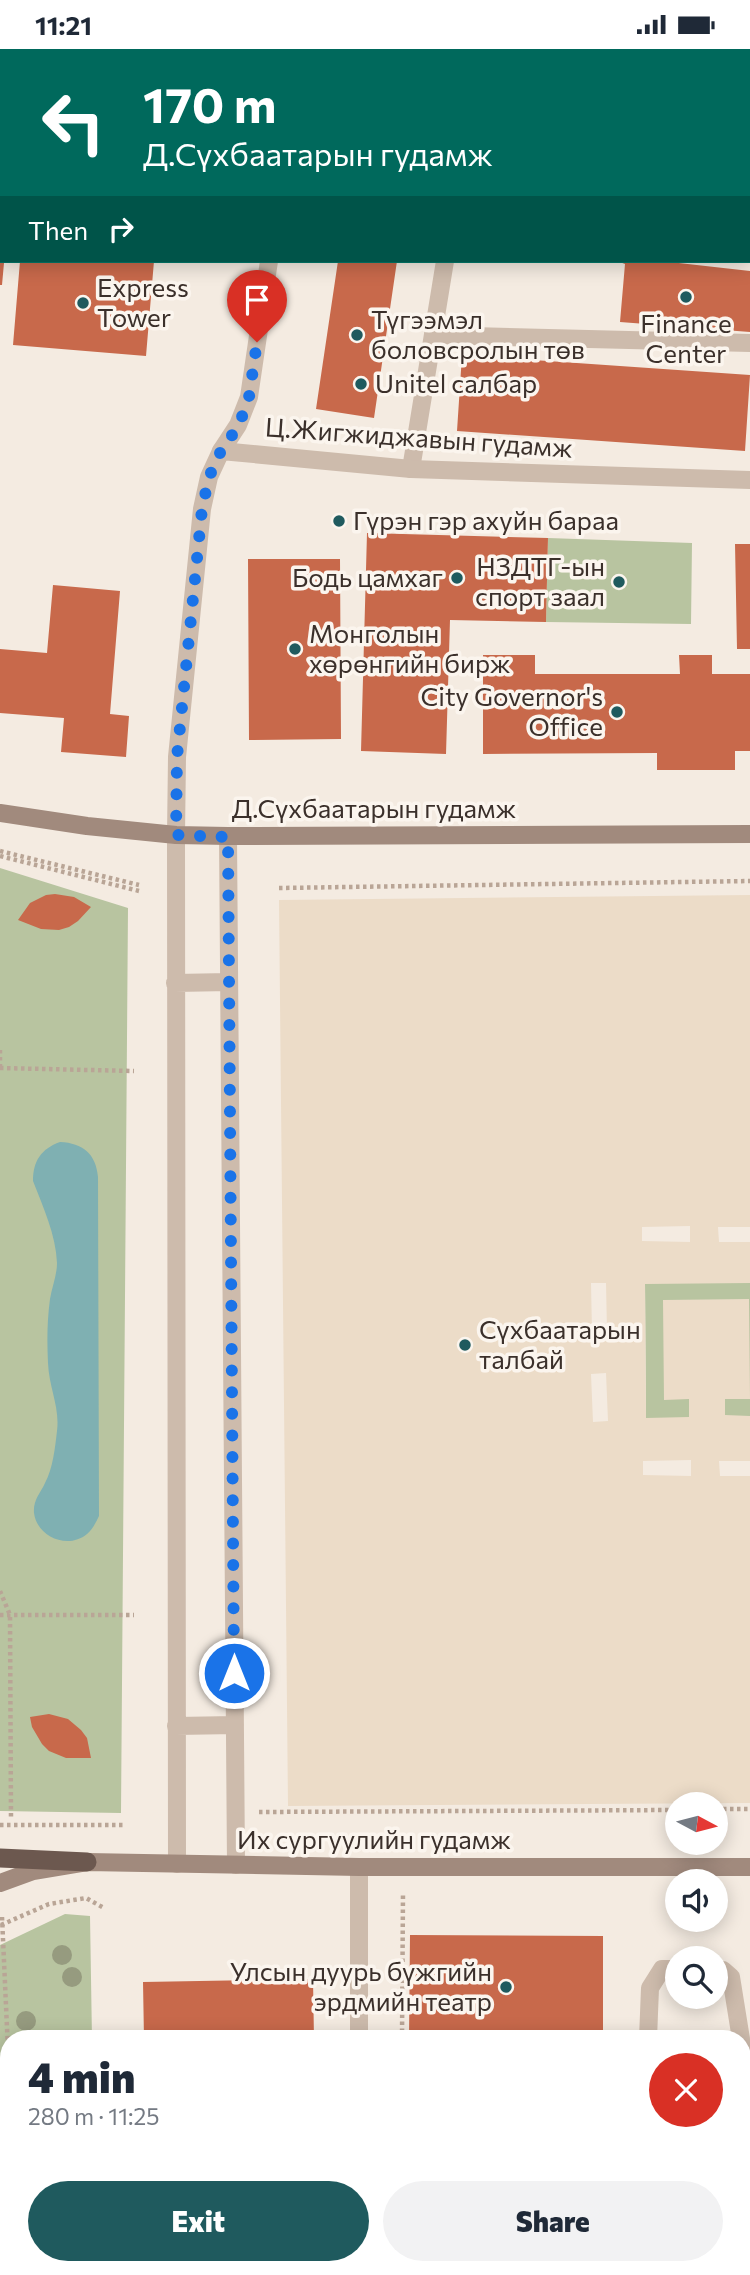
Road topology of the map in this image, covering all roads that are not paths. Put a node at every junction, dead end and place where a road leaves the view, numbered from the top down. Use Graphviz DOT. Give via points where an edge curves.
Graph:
graph roads {
  1 [pos="269,263"];
  2 [pos="445,263"];
  3 [pos="433,335"];
  4 [pos="750,343"];
  5 [pos="221,451"];
  6 [pos="411,469"];
  7 [pos="750,480"];
  8 [pos="0,813"];
  9 [pos="750,834"];
  10 [pos="176,835"];
  11 [pos="228,837"];
  12 [pos="229,982"];
  13 [pos="175,983"];
  14 [pos="234,1725"];
  15 [pos="176,1726"];
  16 [pos="0,1858"];
  17 [pos="87,1862"];
  18 [pos="177,1864"];
  19 [pos="236,1865"];
  20 [pos="359,1867"];
  21 [pos="750,1867"];
  22 [pos="0,1883"];
  23 [pos="665,1969"];
  24 [pos="728,1975"];
  25 [pos="359,2030"];
  26 [pos="648,2030"];
  27 [pos="740,2030"];
  1 -- 5 [label="street" via="249,397 239,425"];
  2 -- 3 [label="street"];
  3 -- 4 [label="street"];
  3 -- 6 [label="street"];
  5 -- 6 [label="street, Ц.Жигжиджавын гудамж"];
  5 -- 10 [label="street" via="202,509 177,757"];
  6 -- 7 [label="street, Ц.Жигжиджавын гудамж"];
  8 -- 10 [label="main road, Д.Сүхбаатарын гудамж"];
  9 -- 11 [label="main road, Д.Сүхбаатарын гудамж"];
  10 -- 11 [label="main road, Д.Сүхбаатарын гудамж"];
  10 -- 13 [label="street"];
  11 -- 12 [label="street"];
  12 -- 13 [label="street"];
  12 -- 14 [label="street"];
  13 -- 15 [label="street"];
  14 -- 15 [label="street"];
  14 -- 19 [label="street"];
  15 -- 18 [label="street"];
  16 -- 17 [label="highway"];
  17 -- 18 [label="main road, Их сургуулийн гудамж"];
  17 -- 22 [label="main road, Их сургуулийн гудамж" via="33,1871"];
  18 -- 19 [label="main road, Их сургуулийн гудамж"];
  19 -- 20 [label="main road, Их сургуулийн гудамж"];
  20 -- 21 [label="main road, Их сургуулийн гудамж"];
  20 -- 25 [label="street"];
  23 -- 26 [label="street" via="649,1989"];
  24 -- 27 [label="street"];
}
